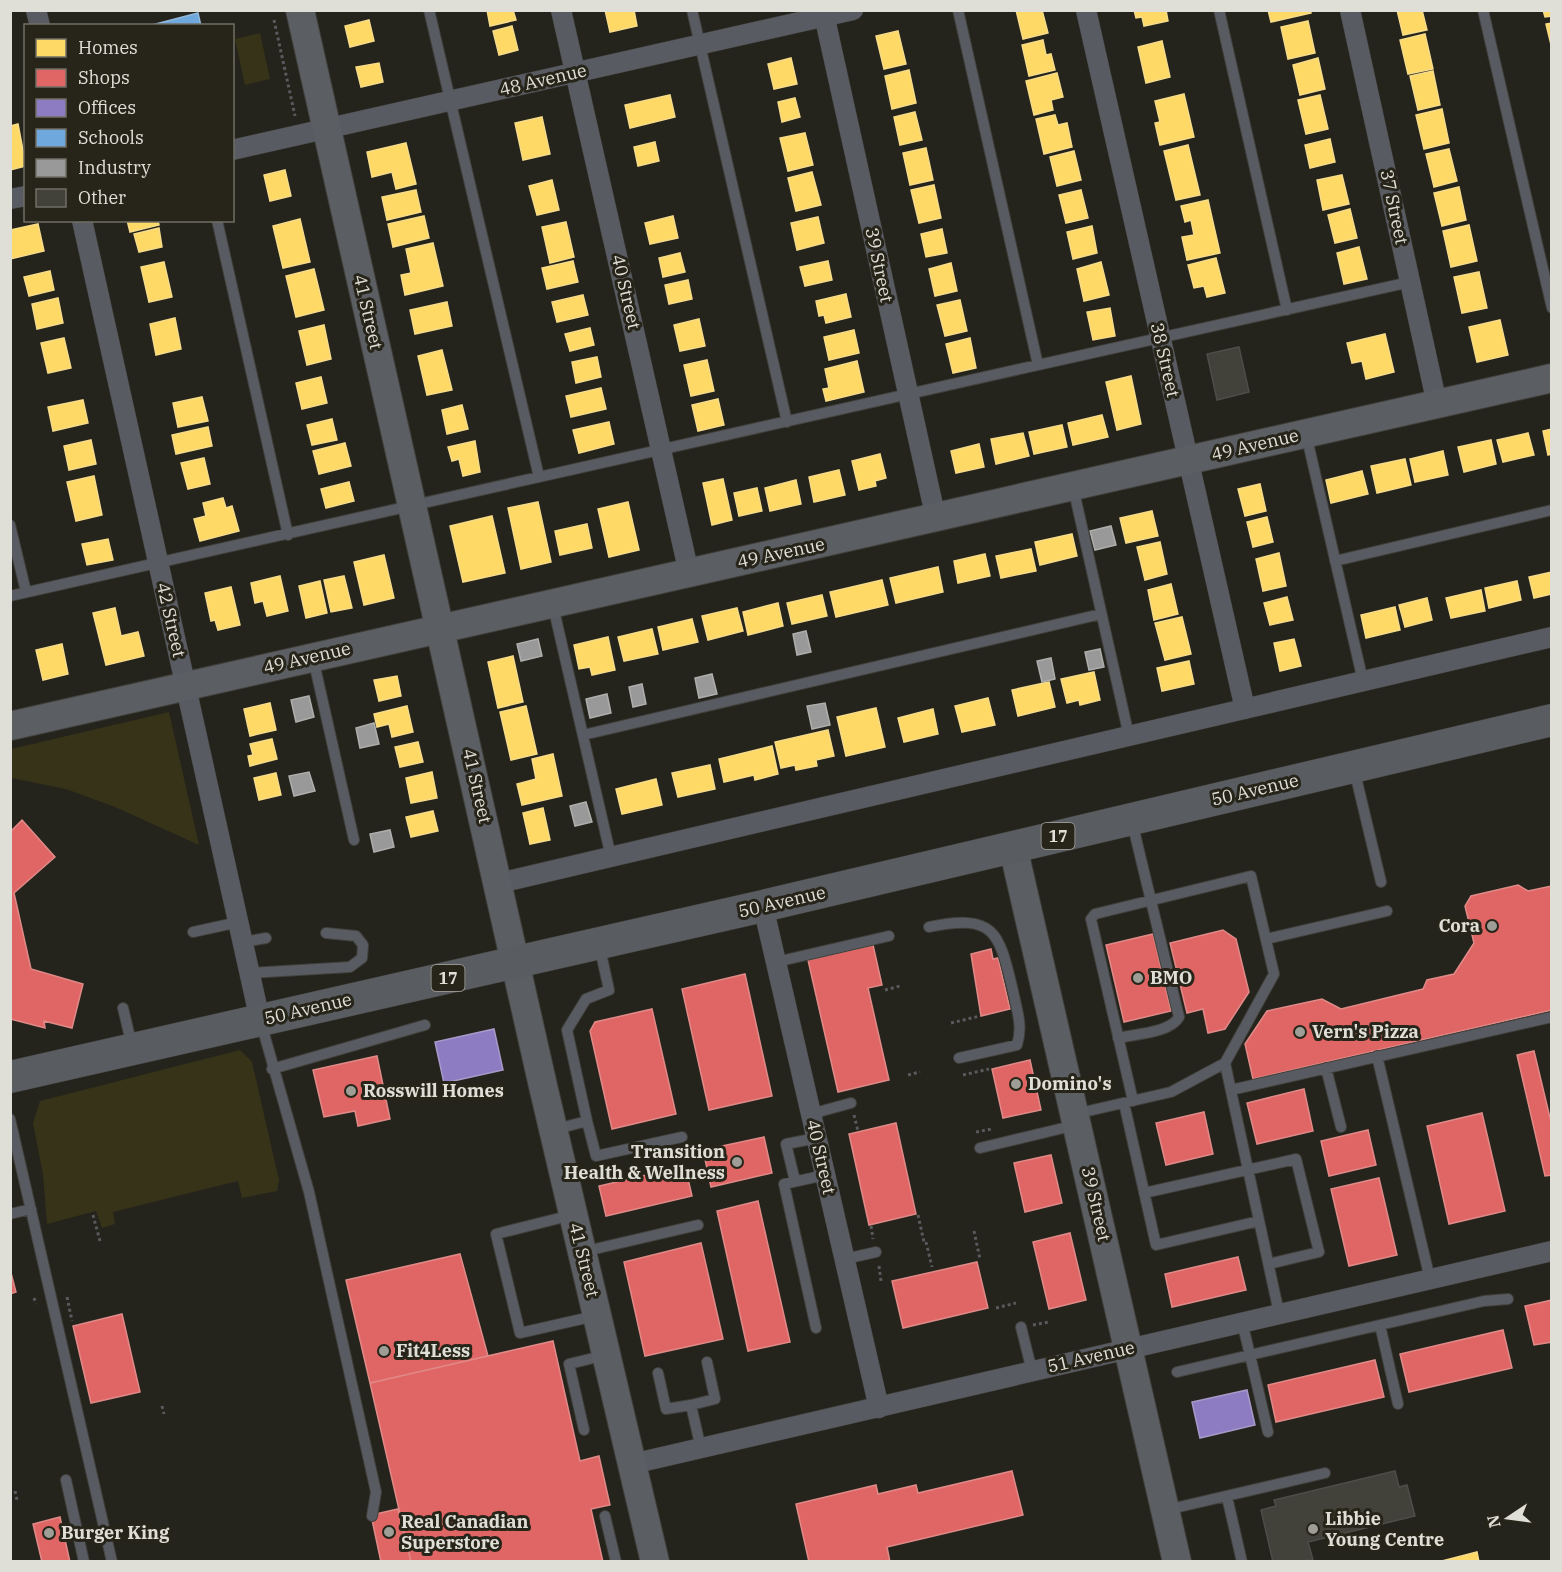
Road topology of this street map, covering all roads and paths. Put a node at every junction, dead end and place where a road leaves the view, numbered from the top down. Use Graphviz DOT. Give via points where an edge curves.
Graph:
graph roads {
  1 [pos="429,10"];
  2 [pos="561,10"];
  3 [pos="693,10"];
  4 [pos="853,10"];
  5 [pos="958,10"];
  6 [pos="1086,10"];
  7 [pos="1220,10"];
  8 [pos="1350,10"];
  9 [pos="1484,10"];
  10 [pos="824,14"];
  11 [pos="287,15"];
  12 [pos="700,45"];
  13 [pos="576,73"];
  14 [pos="451,101"];
  15 [pos="295,116"];
  16 [pos="327,129"];
  17 [pos="234,150"];
  18 [pos="82,222"];
  19 [pos="217,222"];
  20 [pos="1410,282"];
  21 [pos="1551,308"];
  22 [pos="1287,310"];
  23 [pos="1161,338"];
  24 [pos="1038,365"];
  25 [pos="1551,378"];
  26 [pos="908,394"];
  27 [pos="1437,404"];
  28 [pos="787,422"];
  29 [pos="1306,434"];
  30 [pos="663,450"];
  31 [pos="1188,461"];
  32 [pos="539,477"];
  33 [pos="1072,487"];
  34 [pos="412,504"];
  35 [pos="1551,510"];
  36 [pos="936,519"];
  37 [pos="10,525"];
  38 [pos="288,536"];
  39 [pos="1335,561"];
  40 [pos="159,563"];
  41 [pos="689,573"];
  42 [pos="26,592"];
  43 [pos="10,596"];
  44 [pos="553,604"];
  45 [pos="1101,614"];
  46 [pos="440,629"];
  47 [pos="1551,637"];
  48 [pos="313,657"];
  49 [pos="1363,681"];
  50 [pos="186,686"];
  51 [pos="1245,709"];
  52 [pos="1551,720"];
  53 [pos="10,726"];
  54 [pos="583,735"];
  55 [pos="1129,736"];
  56 [pos="1354,766"];
  57 [pos="1131,819"];
  58 [pos="354,840"];
  59 [pos="1013,847"];
  60 [pos="611,857"];
  61 [pos="1381,882"];
  62 [pos="499,883"];
  63 [pos="1151,900"];
  64 [pos="763,906"];
  65 [pos="1387,911"];
  66 [pos="929,927"];
  67 [pos="193,932"];
  68 [pos="241,932"];
  69 [pos="326,933"];
  70 [pos="889,936"];
  71 [pos="266,938"];
  72 [pos="1266,939"];
  73 [pos="598,943"];
  74 [pos="517,962"];
  75 [pos="776,962"];
  76 [pos="250,973"];
  77 [pos="900,986"];
  78 [pos="885,990"];
  79 [pos="123,1008"];
  80 [pos="980,1016"];
  81 [pos="1551,1017"];
  82 [pos="260,1020"];
  83 [pos="951,1023"];
  84 [pos="425,1025"];
  85 [pos="1118,1038"];
  86 [pos="133,1049"];
  87 [pos="1377,1056"];
  88 [pos="959,1058"];
  89 [pos="1225,1063"];
  90 [pos="1326,1068"];
  91 [pos="272,1069"];
  92 [pos="989,1069"];
  93 [pos="920,1072"];
  94 [pos="908,1075"];
  95 [pos="963,1075"];
  96 [pos="10,1077"];
  97 [pos="1231,1090"];
  98 [pos="1129,1102"];
  99 [pos="851,1103"];
  100 [pos="811,1114"];
  101 [pos="10,1119"];
  102 [pos="1076,1119"];
  103 [pos="587,1121"];
  104 [pos="1341,1127"];
  105 [pos="992,1129"];
  106 [pos="553,1130"];
  107 [pos="976,1132"];
  108 [pos="682,1137"];
  109 [pos="817,1138"];
  110 [pos="980,1148"];
  111 [pos="14,1149"];
  112 [pos="15,1161"];
  113 [pos="1248,1170"];
  114 [pos="825,1175"];
  115 [pos="795,1181"];
  116 [pos="1144,1193"];
  117 [pos="31,1209"];
  118 [pos="10,1214"];
  119 [pos="93,1215"];
  120 [pos="573,1215"];
  121 [pos="918,1215"];
  122 [pos="1259,1221"];
  123 [pos="698,1225"];
  124 [pos="974,1231"];
  125 [pos="100,1241"];
  126 [pos="1551,1251"];
  127 [pos="582,1252"];
  128 [pos="876,1252"];
  129 [pos="844,1259"];
  130 [pos="980,1259"];
  131 [pos="1269,1264"];
  132 [pos="932,1267"];
  133 [pos="1430,1279"];
  134 [pos="68,1297"];
  135 [pos="34,1298"];
  136 [pos="1508,1299"];
  137 [pos="1016,1303"];
  138 [pos="36,1304"];
  139 [pos="996,1308"];
  140 [pos="1279,1313"];
  141 [pos="597,1315"];
  142 [pos="72,1322"];
  143 [pos="1242,1322"];
  144 [pos="1380,1325"];
  145 [pos="1021,1327"];
  146 [pos="816,1328"];
  147 [pos="1130,1347"];
  148 [pos="606,1355"];
  149 [pos="1250,1355"];
  150 [pos="707,1362"];
  151 [pos="1032,1371"];
  152 [pos="1177,1372"];
  153 [pos="658,1373"];
  154 [pos="1398,1404"];
  155 [pos="690,1405"];
  156 [pos="162,1406"];
  157 [pos="879,1408"];
  158 [pos="164,1414"];
  159 [pos="584,1430"];
  160 [pos="1269,1432"];
  161 [pos="701,1449"];
  162 [pos="632,1464"];
  163 [pos="1325,1473"];
  164 [pos="66,1480"];
  165 [pos="15,1491"];
  166 [pos="1227,1497"];
  167 [pos="17,1500"];
  168 [pos="1166,1510"];
  169 [pos="372,1516"];
  170 [pos="605,1516"];
  171 [pos="84,1562"];
  172 [pos="112,1562"];
  173 [pos="616,1562"];
  174 [pos="655,1562"];
  175 [pos="1177,1562"];
  176 [pos="1242,1562"];
  1 -- 14 [label="lane"];
  2 -- 13 [label="street, 40 Street"];
  3 -- 12 [label="lane"];
  4 -- 10 [label="street, 48 Avenue"];
  5 -- 24 [label="lane"];
  6 -- 23 [label="street, 38 Street"];
  7 -- 22 [label="lane"];
  8 -- 20 [label="street, 37 Street"];
  9 -- 21 [label="lane"];
  10 -- 12 [label="street, 48 Avenue"];
  10 -- 26 [label="street, 39 Street"];
  11 -- 15 [label="path"];
  11 -- 16 [label="street, 41 Street"];
  12 -- 13 [label="street, 48 Avenue"];
  12 -- 28 [label="lane"];
  13 -- 14 [label="street, 48 Avenue"];
  13 -- 30 [label="street, 40 Street"];
  14 -- 16 [label="street, 48 Avenue"];
  14 -- 32 [label="lane"];
  16 -- 17 [label="street, 48 Avenue"];
  16 -- 34 [label="street, 41 Street"];
  18 -- 40 [label="street, 42 Street"];
  19 -- 38 [label="lane"];
  20 -- 22 [label="lane"];
  20 -- 27 [label="street, 37 Street"];
  22 -- 23 [label="lane"];
  23 -- 24 [label="lane"];
  23 -- 31 [label="street, 38 Street"];
  24 -- 26 [label="lane"];
  25 -- 27 [label="street, 49 Avenue"];
  26 -- 28 [label="lane"];
  26 -- 36 [label="street, 39 Street"];
  27 -- 29 [label="street, 49 Avenue"];
  28 -- 30 [label="lane"];
  29 -- 31 [label="street, 49 Avenue"];
  29 -- 39 [label="lane"];
  30 -- 32 [label="lane"];
  30 -- 41 [label="street, 40 Street"];
  31 -- 33 [label="street, 49 Avenue"];
  31 -- 51 [label="street, 38 Street"];
  32 -- 34 [label="lane"];
  33 -- 36 [label="street, 49 Avenue"];
  33 -- 45 [label="lane"];
  34 -- 38 [label="lane"];
  34 -- 46 [label="street, 41 Street"];
  35 -- 39 [label="lane"];
  36 -- 41 [label="street, 49 Avenue"];
  37 -- 42 [label="lane"];
  38 -- 40 [label="lane"];
  39 -- 49 [label="lane"];
  40 -- 42 [label="lane"];
  40 -- 50 [label="street, 42 Street"];
  41 -- 44 [label="street, 49 Avenue"];
  42 -- 43 [label="lane"];
  44 -- 46 [label="street, 49 Avenue"];
  44 -- 54 [label="lane"];
  45 -- 54 [label="lane"];
  45 -- 55 [label="lane"];
  46 -- 48 [label="street, 49 Avenue"];
  46 -- 62 [label="street, 41 Street"];
  47 -- 49 [label="street"];
  48 -- 50 [label="street, 49 Avenue"];
  48 -- 58 [label="lane"];
  49 -- 51 [label="street"];
  50 -- 53 [label="street, 49 Avenue"];
  50 -- 68 [label="street, 42 Street"];
  51 -- 55 [label="street"];
  52 -- 56 [label="main road, 50 Avenue / 17"];
  54 -- 60 [label="lane"];
  55 -- 60 [label="street"];
  56 -- 57 [label="main road, 50 Avenue / 17"];
  56 -- 61 [label="lane"];
  57 -- 59 [label="main road, 50 Avenue / 17"];
  57 -- 63 [label="lane"];
  59 -- 64 [label="main road, 50 Avenue / 17"];
  59 -- 102 [label="street, 39 Street"];
  60 -- 62 [label="street"];
  62 -- 74 [label="street, 41 Street"];
  63 -- 72 [label="lane" via="1251,876"];
  63 -- 85 [label="lane" via="1095,914 1091,920"];
  63 -- 85 [label="lane" via="1179,1017 1167,1027"];
  64 -- 73 [label="main road, 50 Avenue / 17"];
  64 -- 75 [label="street, 40 Street"];
  65 -- 72 [label="lane"];
  66 -- 88 [label="lane" via="966,921 999,940 1022,1030 1017,1045"];
  67 -- 68 [label="lane"];
  68 -- 71 [label="lane"];
  68 -- 76 [label="street, 42 Street"];
  69 -- 76 [label="lane" via="356,936 363,945 362,958 350,967"];
  70 -- 75 [label="lane"];
  72 -- 89 [label="lane" via="1274,974"];
  73 -- 74 [label="main road, 50 Avenue / 17"];
  73 -- 103 [label="lane" via="609,990 586,999 567,1030"];
  74 -- 82 [label="main road, 50 Avenue / 17"];
  74 -- 106 [label="street, 41 Street"];
  75 -- 100 [label="street, 40 Street"];
  76 -- 82 [label="street, 42 Street"];
  77 -- 78 [label="path"];
  79 -- 86 [label="lane"];
  80 -- 83 [label="path"];
  81 -- 87 [label="lane"];
  82 -- 86 [label="main road, 50 Avenue / 17"];
  82 -- 91 [label="lane"];
  84 -- 91 [label="lane"];
  85 -- 98 [label="lane"];
  86 -- 96 [label="main road, 50 Avenue / 17"];
  87 -- 90 [label="lane"];
  87 -- 133 [label="lane"];
  89 -- 97 [label="lane"];
  89 -- 98 [label="lane" via="1172,1092"];
  90 -- 97 [label="lane"];
  90 -- 104 [label="lane"];
  91 -- 169 [label="lane" via="309,1192 376,1492"];
  92 -- 95 [label="path"];
  93 -- 94 [label="path"];
  97 -- 113 [label="lane"];
  98 -- 102 [label="lane"];
  98 -- 116 [label="lane"];
  99 -- 100 [label="lane"];
  100 -- 109 [label="street, 40 Street"];
  101 -- 111 [label="lane"];
  102 -- 110 [label="lane"];
  102 -- 147 [label="street, 39 Street"];
  103 -- 106 [label="lane"];
  103 -- 108 [label="lane" via="596,1156"];
  105 -- 107 [label="path"];
  106 -- 120 [label="street, 41 Street"];
  109 -- 114 [label="street, 40 Street"];
  109 -- 115 [label="lane" via="786,1144"];
  111 -- 112 [label="lane"];
  112 -- 117 [label="lane"];
  113 -- 116 [label="lane"];
  113 -- 122 [label="lane"];
  113 -- 131 [label="lane" via="1296,1159 1319,1252"];
  114 -- 115 [label="lane"];
  114 -- 129 [label="street, 40 Street"];
  115 -- 146 [label="lane" via="784,1184"];
  116 -- 122 [label="lane" via="1156,1245"];
  117 -- 118 [label="lane"];
  117 -- 172 [label="lane"];
  119 -- 125 [label="path"];
  120 -- 127 [label="street, 41 Street"];
  120 -- 141 [label="lane" via="496,1234 520,1333"];
  121 -- 132 [label="path"];
  122 -- 131 [label="lane"];
  123 -- 127 [label="lane"];
  124 -- 130 [label="path"];
  126 -- 133 [label="street, 51 Avenue"];
  127 -- 141 [label="street, 41 Street"];
  128 -- 129 [label="lane"];
  129 -- 157 [label="street, 40 Street"];
  131 -- 140 [label="lane"];
  133 -- 140 [label="street, 51 Avenue"];
  134 -- 142 [label="path"];
  135 -- 138 [label="path"];
  136 -- 144 [label="lane"];
  137 -- 139 [label="path"];
  140 -- 143 [label="street, 51 Avenue"];
  141 -- 148 [label="street, 41 Street"];
  143 -- 147 [label="street, 51 Avenue"];
  143 -- 149 [label="lane"];
  144 -- 149 [label="lane"];
  144 -- 154 [label="lane"];
  145 -- 151 [label="lane"];
  147 -- 151 [label="street, 51 Avenue"];
  147 -- 168 [label="street, 39 Street"];
  148 -- 159 [label="lane" via="569,1364"];
  148 -- 162 [label="street, 41 Street"];
  149 -- 152 [label="lane"];
  149 -- 160 [label="lane"];
  150 -- 155 [label="lane" via="716,1399"];
  151 -- 157 [label="street, 51 Avenue"];
  153 -- 155 [label="lane" via="666,1409"];
  155 -- 161 [label="lane"];
  156 -- 158 [label="path"];
  157 -- 161 [label="street, 51 Avenue"];
  161 -- 162 [label="street, 51 Avenue"];
  162 -- 174 [label="street, 41 Street"];
  163 -- 166 [label="lane"];
  164 -- 171 [label="lane"];
  165 -- 167 [label="path"];
  166 -- 168 [label="lane"];
  166 -- 176 [label="lane"];
  168 -- 175 [label="street, 39 Street"];
  170 -- 173 [label="lane"];
}
